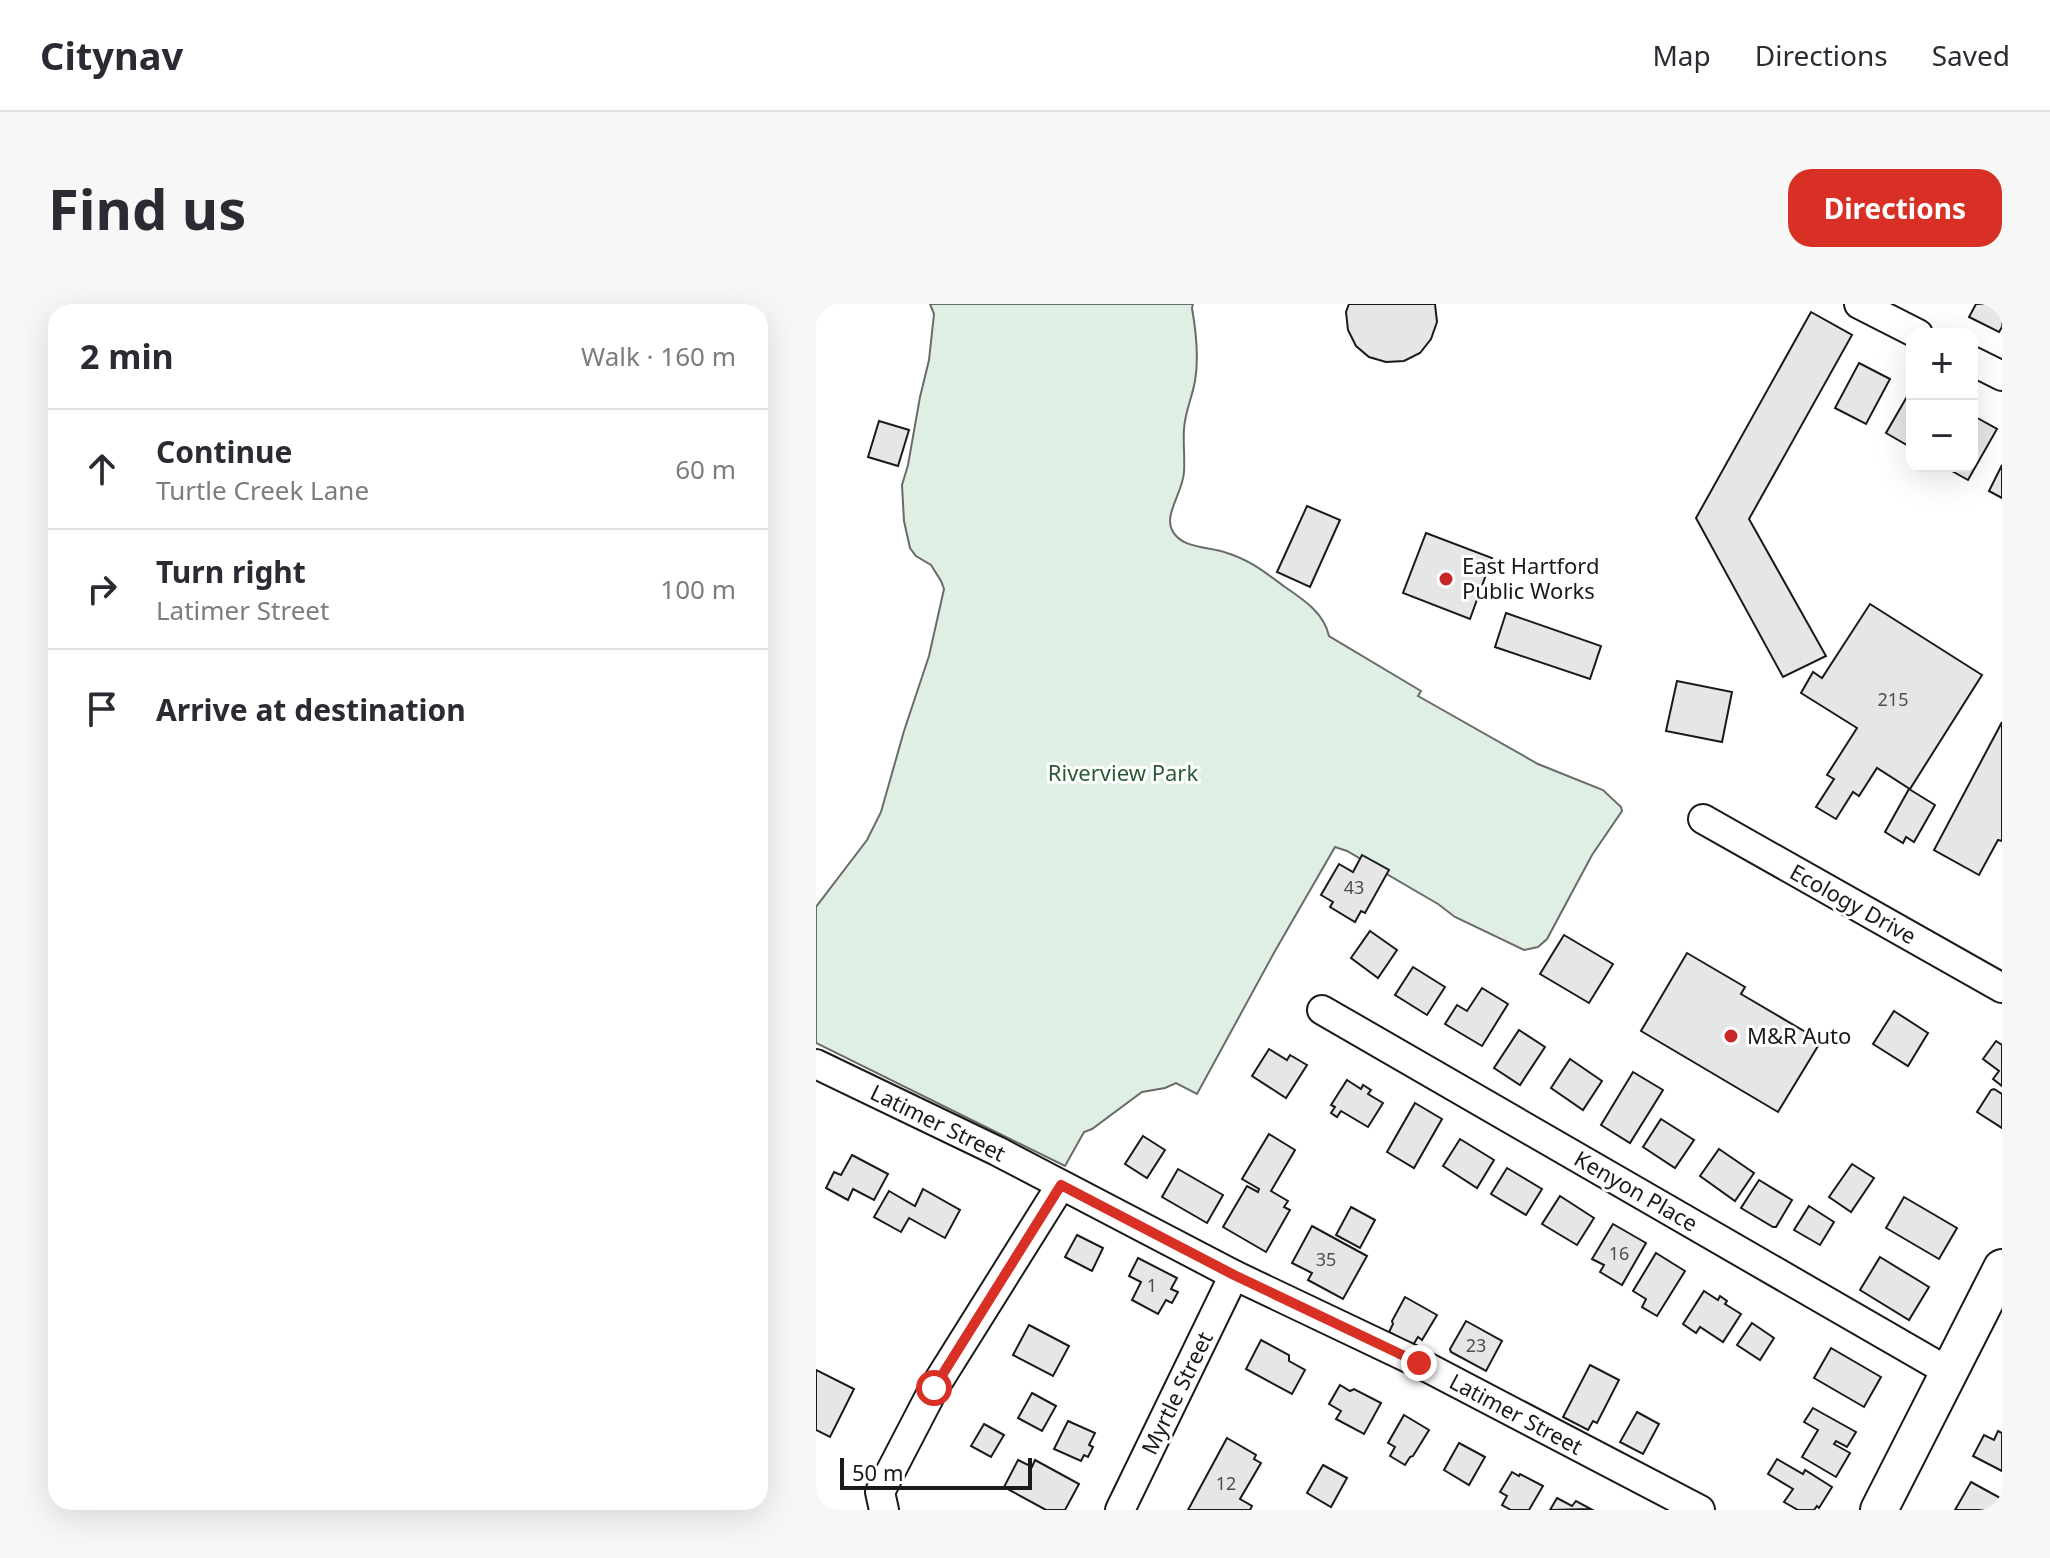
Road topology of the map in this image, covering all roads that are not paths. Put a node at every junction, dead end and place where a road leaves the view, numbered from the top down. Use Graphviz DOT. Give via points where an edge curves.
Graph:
graph roads {
  1 [pos="1859,304"];
  2 [pos="1906,328"];
  3 [pos="1978,364"];
  4 [pos="2002,376"];
  5 [pos="1703,819"];
  6 [pos="2002,988"];
  7 [pos="1322,1010"];
  8 [pos="816,1064"];
  9 [pos="1061,1185"];
  10 [pos="2002,1268"];
  11 [pos="1234,1275"];
  12 [pos="1949,1372"];
  13 [pos="884,1510"];
  14 [pos="1120,1510"];
  15 [pos="1700,1510"];
  16 [pos="1879,1510"];
  1 -- 2 [label="street"];
  3 -- 4 [label="street"];
  5 -- 6 [label="street, Ecology Drive"];
  7 -- 12 [label="street, Kenyon Place"];
  8 -- 9 [label="street, Latimer Street"];
  9 -- 11 [label="street, Latimer Street"];
  9 -- 13 [label="street" via="934,1388 880,1492"];
  10 -- 12 [label="main road"];
  11 -- 14 [label="street, Myrtle Street"];
  11 -- 15 [label="street, Latimer Street" via="1419,1363"];
  12 -- 16 [label="main road"];
}
